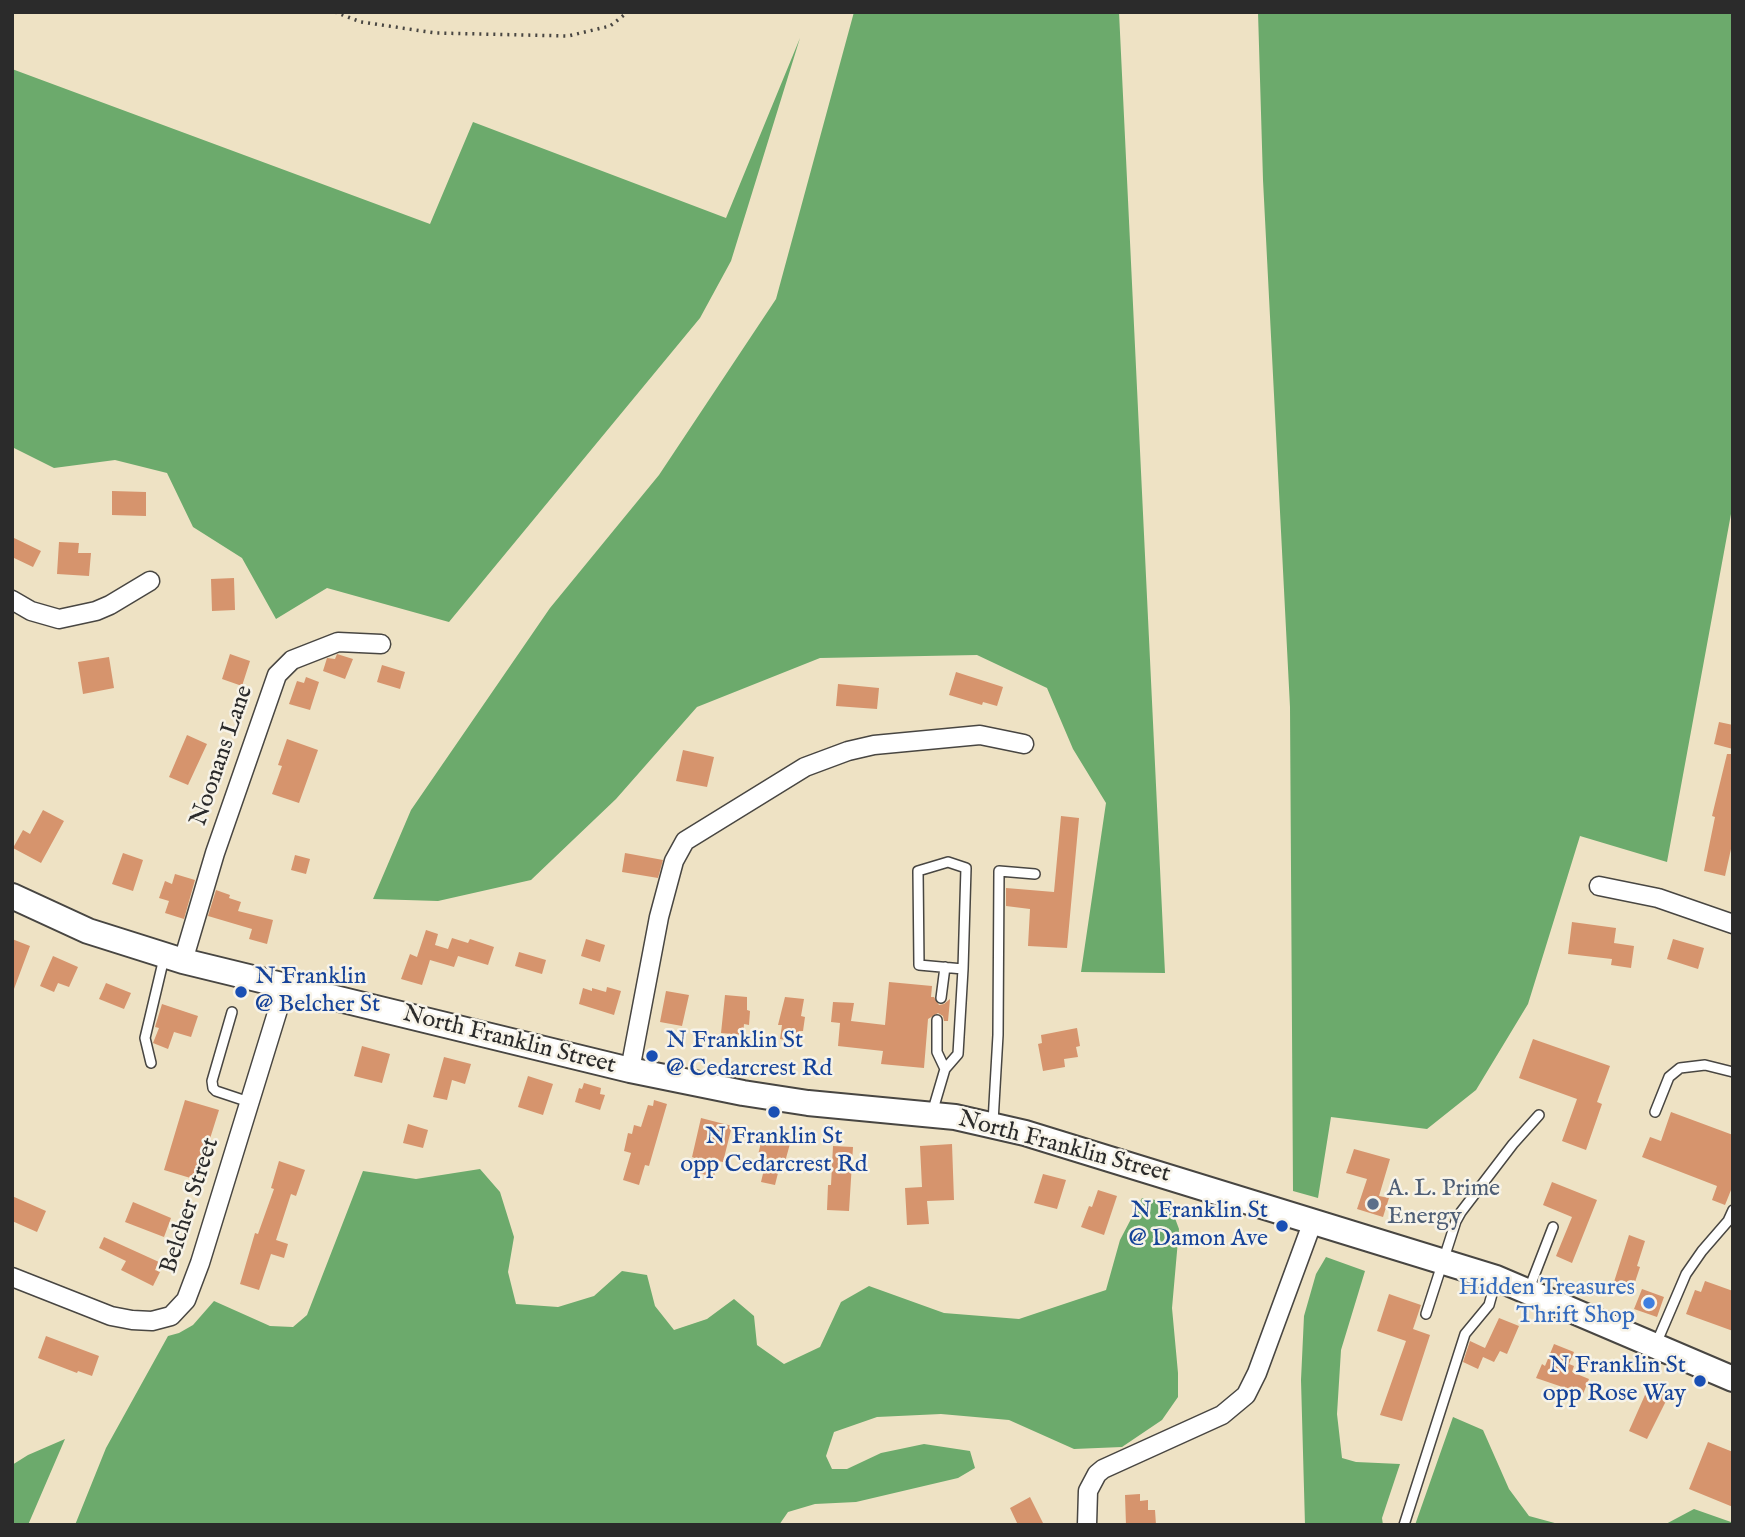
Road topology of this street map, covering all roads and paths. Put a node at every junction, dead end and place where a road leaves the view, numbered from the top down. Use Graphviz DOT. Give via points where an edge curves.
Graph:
graph roads {
  1 [pos="335,12"];
  2 [pos="628,12"];
  3 [pos="150,581"];
  4 [pos="12,600"];
  5 [pos="381,644"];
  6 [pos="1024,744"];
  7 [pos="1035,874"];
  8 [pos="1600,886"];
  9 [pos="12,896"];
  10 [pos="1733,924"];
  11 [pos="174,959"];
  12 [pos="945,967"];
  13 [pos="963,969"];
  14 [pos="285,987"];
  15 [pos="941,998"];
  16 [pos="232,1012"];
  17 [pos="937,1020"];
  18 [pos="151,1063"];
  19 [pos="944,1069"];
  20 [pos="630,1070"];
  21 [pos="1733,1072"];
  22 [pos="249,1102"];
  23 [pos="1655,1112"];
  24 [pos="931,1114"];
  25 [pos="1539,1115"];
  26 [pos="993,1124"];
  27 [pos="1733,1210"];
  28 [pos="1313,1221"];
  29 [pos="1553,1227"];
  30 [pos="1443,1261"];
  31 [pos="12,1277"];
  32 [pos="1496,1278"];
  33 [pos="1528,1291"];
  34 [pos="1426,1314"];
  35 [pos="1656,1346"];
  36 [pos="1733,1379"];
  37 [pos="1087,1525"];
  38 [pos="1404,1525"];
  1 -- 2 [label="path" via="362,22 436,33 568,36 610,26"];
  3 -- 4 [label="street" via="96,611 59,619"];
  5 -- 11 [label="street, Noonans Lane" via="338,642 292,660 277,675"];
  6 -- 20 [label="street" via="980,736 848,751 805,767 685,841 674,861 659,917"];
  7 -- 26 [label="lane" via="999,871"];
  8 -- 10 [label="street" via="1658,898"];
  9 -- 11 [label="main road, North Franklin Street" via="88,931"];
  11 -- 14 [label="main road, North Franklin Street"];
  11 -- 18 [label="lane" via="145,1038"];
  12 -- 13 [label="lane"];
  12 -- 13 [label="lane" via="919,965 918,871 948,862 966,868"];
  12 -- 15 [label="lane"];
  13 -- 19 [label="lane" via="958,1054"];
  14 -- 20 [label="main road, North Franklin Street"];
  14 -- 22 [label="street, Belcher Street"];
  16 -- 22 [label="lane" via="213,1087"];
  17 -- 19 [label="lane" via="937,1052"];
  19 -- 24 [label="lane"];
  20 -- 24 [label="main road, North Franklin Street" via="743,1094"];
  21 -- 23 [label="lane" via="1705,1065 1680,1068 1669,1077"];
  22 -- 31 [label="street, Belcher Street" via="200,1263 186,1300 171,1316 152,1321 111,1316"];
  24 -- 26 [label="main road, North Franklin Street"];
  25 -- 30 [label="lane" via="1465,1205"];
  26 -- 28 [label="main road, North Franklin Street"];
  27 -- 35 [label="lane" via="1686,1274"];
  28 -- 30 [label="main road, North Franklin Street"];
  28 -- 37 [label="street" via="1246,1395 1223,1415 1103,1469 1088,1491"];
  29 -- 33 [label="lane"];
  30 -- 32 [label="main road, North Franklin Street"];
  30 -- 34 [label="lane"];
  32 -- 33 [label="main road, North Franklin Street"];
  32 -- 38 [label="lane" via="1489,1305 1465,1334"];
  33 -- 35 [label="main road, North Franklin Street"];
  35 -- 36 [label="main road, North Franklin Street"];
}
